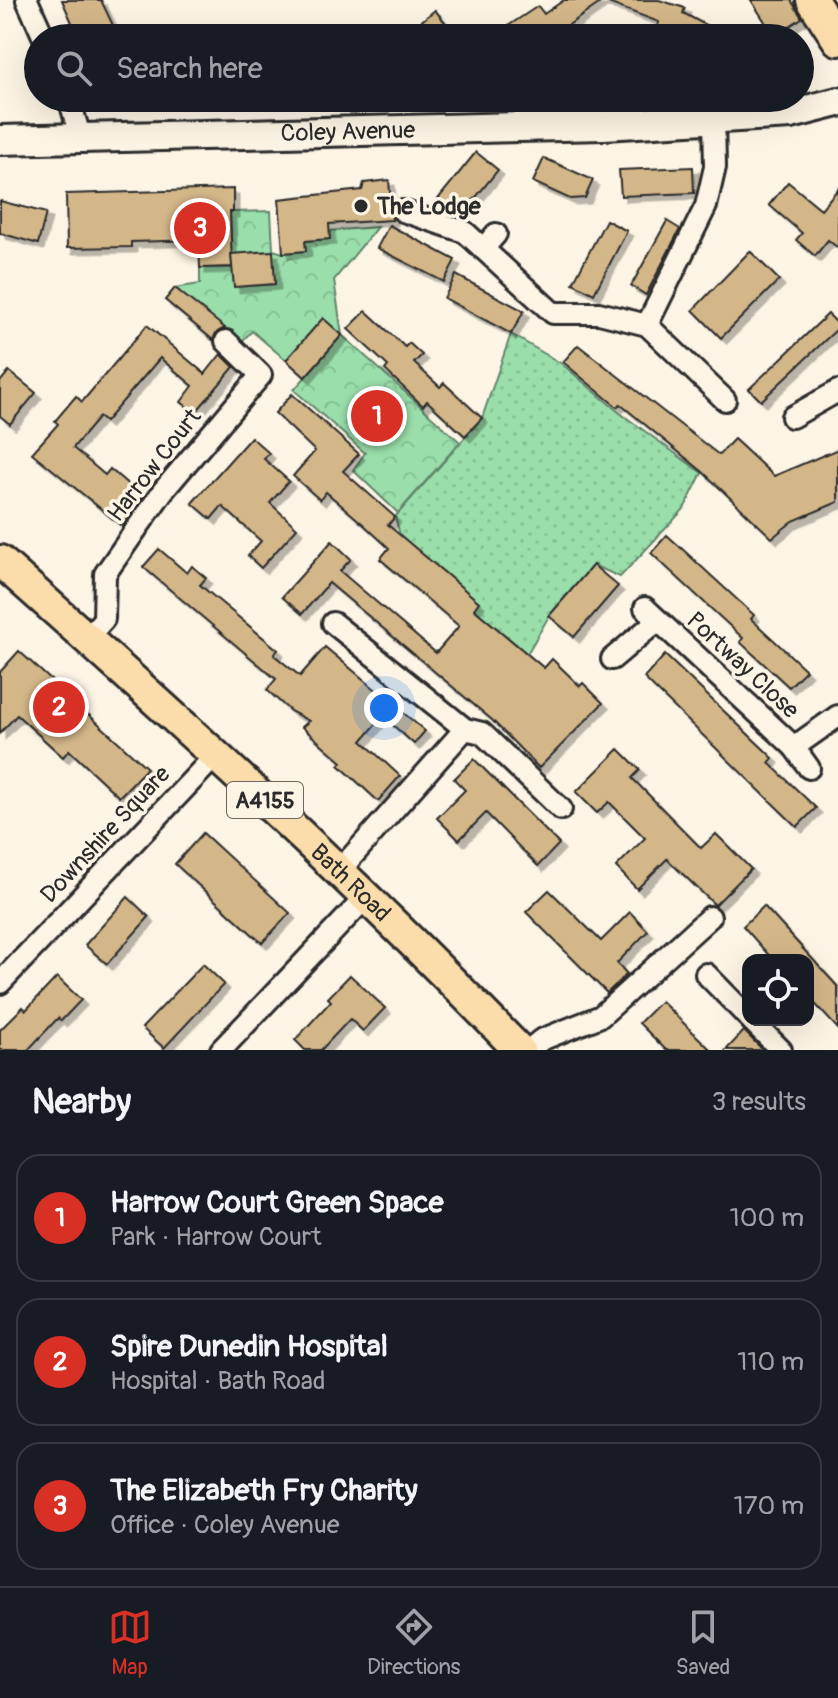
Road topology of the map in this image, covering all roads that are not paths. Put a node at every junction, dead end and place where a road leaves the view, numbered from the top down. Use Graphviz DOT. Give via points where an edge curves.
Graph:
graph roads {
  1 [pos="27,0"];
  2 [pos="812,0"];
  3 [pos="38,24"];
  4 [pos="838,40"];
  5 [pos="838,102"];
  6 [pos="814,108"];
  7 [pos="73,112"];
  8 [pos="799,112"];
  9 [pos="714,117"];
  10 [pos="80,136"];
  11 [pos="0,140"];
  12 [pos="403,211"];
  13 [pos="647,325"];
  14 [pos="226,341"];
  15 [pos="838,391"];
  16 [pos="725,400"];
  17 [pos="792,417"];
  18 [pos="0,561"];
  19 [pos="333,623"];
  20 [pos="87,638"];
  21 [pos="612,659"];
  22 [pos="838,716"];
  23 [pos="465,729"];
  24 [pos="794,747"];
  25 [pos="216,755"];
  26 [pos="809,768"];
  27 [pos="561,809"];
  28 [pos="340,870"];
  29 [pos="367,896"];
  30 [pos="710,917"];
  31 [pos="706,974"];
  32 [pos="0,983"];
  33 [pos="742,1010"];
  34 [pos="758,1026"];
  35 [pos="221,1050"];
  36 [pos="519,1050"];
  37 [pos="529,1050"];
  38 [pos="781,1050"];
  1 -- 3 [label="street"];
  2 -- 4 [label="main road"];
  5 -- 6 [label="street, Coley Avenue"];
  7 -- 10 [label="street"];
  8 -- 9 [label="street, Coley Avenue"];
  9 -- 10 [label="street, Coley Avenue" via="604,125"];
  9 -- 13 [label="street" via="715,167 706,206"];
  10 -- 11 [label="street, Coley Avenue"];
  12 -- 13 [label="street" via="490,242 553,313 599,313"];
  13 -- 16 [label="street"];
  14 -- 20 [label="street, Harrow Court" via="261,375 163,491 105,574 104,619"];
  15 -- 17 [label="street"];
  18 -- 20 [label="main road, Bath Road / A4155"];
  19 -- 23 [label="street"];
  20 -- 25 [label="main road, Bath Road / A4155"];
  21 -- 24 [label="street, Portway Close" via="651,614"];
  22 -- 24 [label="street, Portway Close"];
  23 -- 27 [label="street" via="482,733"];
  23 -- 28 [label="street"];
  24 -- 26 [label="street, Portway Close"];
  25 -- 28 [label="main road, Bath Road / A4155"];
  25 -- 32 [label="street, Downshire Square"];
  28 -- 29 [label="main road, Bath Road / A4155"];
  29 -- 35 [label="street"];
  29 -- 36 [label="main road, Bath Road / A4155"];
  30 -- 37 [label="street" via="601,1016"];
  31 -- 33 [label="street"];
  34 -- 38 [label="street"];
}
